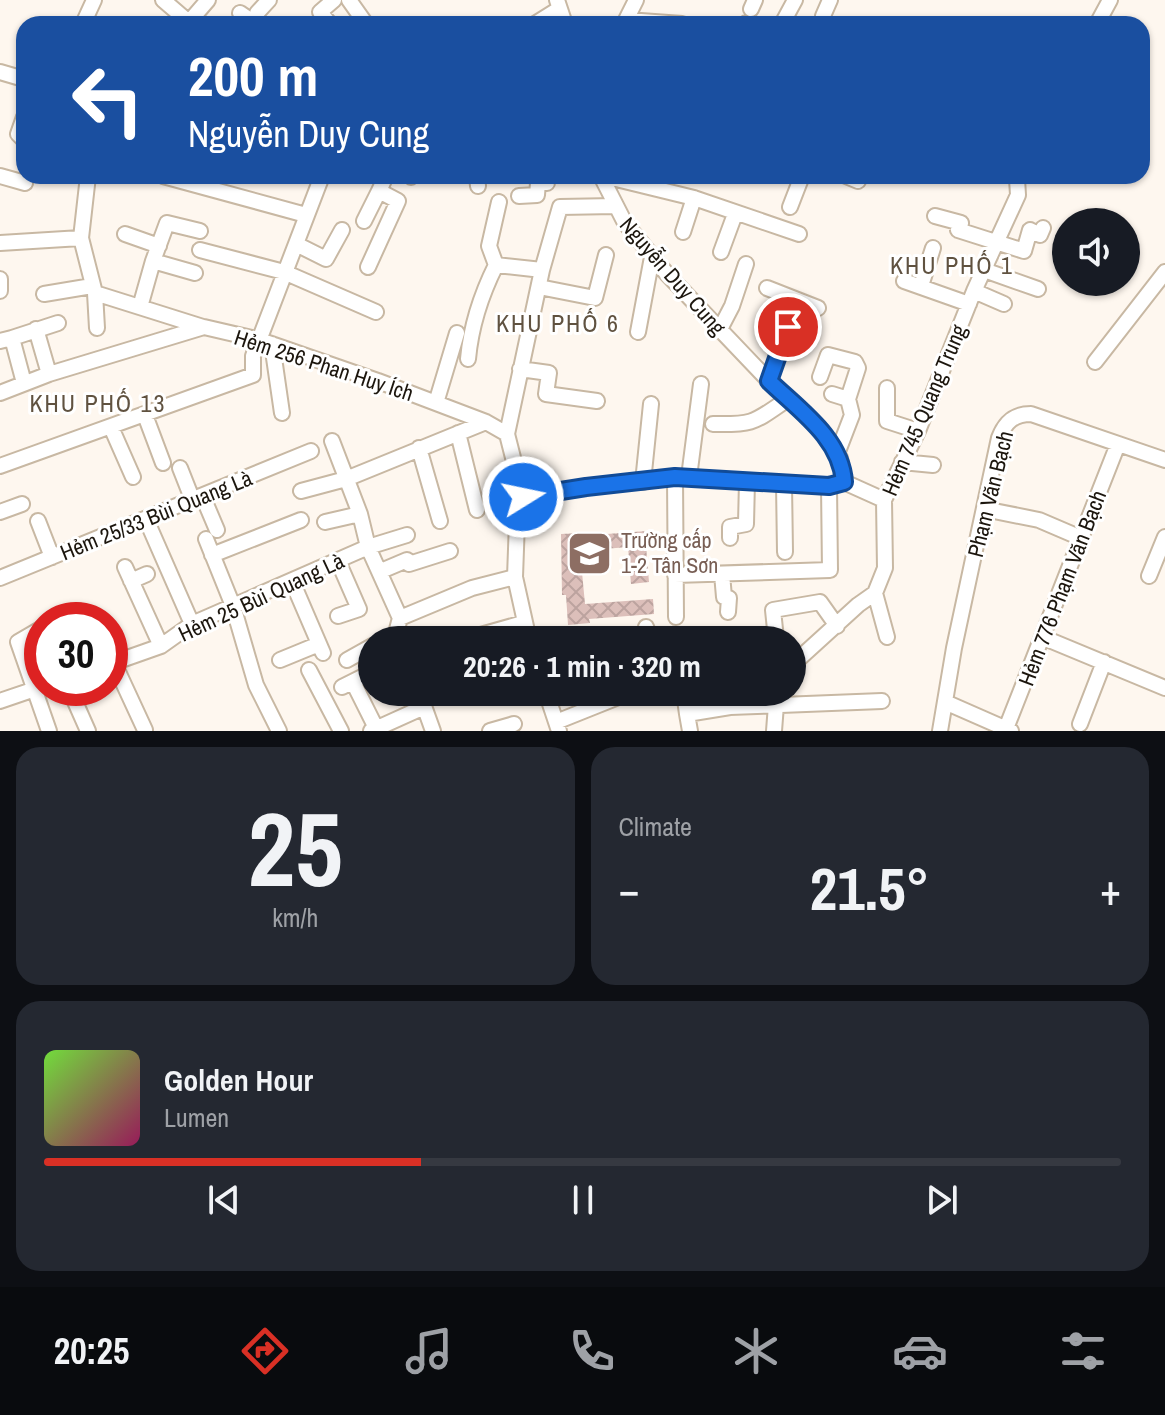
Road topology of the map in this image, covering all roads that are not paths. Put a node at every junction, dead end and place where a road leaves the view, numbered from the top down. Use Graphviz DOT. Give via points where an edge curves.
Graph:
graph roads {
  1 [pos="163,0"];
  2 [pos="208,0"];
  3 [pos="334,0"];
  4 [pos="830,0"];
  5 [pos="240,13"];
  6 [pos="182,16"];
  7 [pos="195,16"];
  8 [pos="248,16"];
  9 [pos="322,16"];
  10 [pos="823,16"];
  11 [pos="87,184"];
  12 [pos="192,184"];
  13 [pos="319,184"];
  14 [pos="381,184"];
  15 [pos="384,184"];
  16 [pos="538,184"];
  17 [pos="548,184"];
  18 [pos="606,184"];
  19 [pos="636,184"];
  20 [pos="799,184"];
  21 [pos="1017,184"];
  22 [pos="519,196"];
  23 [pos="694,198"];
  24 [pos="499,202"];
  25 [pos="615,206"];
  26 [pos="560,207"];
  27 [pos="790,207"];
  28 [pos="735,214"];
  29 [pos="306,215"];
  30 [pos="935,216"];
  31 [pos="364,221"];
  32 [pos="1043,228"];
  33 [pos="342,230"];
  34 [pos="200,231"];
  35 [pos="683,232"];
  36 [pos="125,234"];
  37 [pos="799,234"];
  38 [pos="81,238"];
  39 [pos="996,240"];
  40 [pos="0,243"];
  41 [pos="296,244"];
  42 [pos="159,246"];
  43 [pos="933,248"];
  44 [pos="200,250"];
  45 [pos="721,252"];
  46 [pos="606,255"];
  47 [pos="652,257"];
  48 [pos="153,261"];
  49 [pos="746,264"];
  50 [pos="496,265"];
  51 [pos="368,267"];
  52 [pos="542,270"];
  53 [pos="984,270"];
  54 [pos="284,272"];
  55 [pos="1165,272"];
  56 [pos="195,273"];
  57 [pos="0,279"];
  58 [pos="904,281"];
  59 [pos="921,286"];
  60 [pos="539,287"];
  61 [pos="767,288"];
  62 [pos="1038,289"];
  63 [pos="94,290"];
  64 [pos="0,291"];
  65 [pos="44,294"];
  66 [pos="972,298"];
  67 [pos="798,300"];
  68 [pos="1004,304"];
  69 [pos="140,307"];
  70 [pos="818,308"];
  71 [pos="376,312"];
  72 [pos="58,323"];
  73 [pos="204,327"];
  74 [pos="97,328"];
  75 [pos="36,329"];
  76 [pos="719,331"];
  77 [pos="638,332"];
  78 [pos="457,333"];
  79 [pos="6,339"];
  80 [pos="266,342"];
  81 [pos="468,359"];
  82 [pos="1095,362"];
  83 [pos="520,369"];
  84 [pos="49,374"];
  85 [pos="820,377"];
  86 [pos="769,381"];
  87 [pos="24,383"];
  88 [pos="701,384"];
  89 [pos="887,388"];
  90 [pos="0,393"];
  91 [pos="832,394"];
  92 [pos="788,399"];
  93 [pos="848,399"];
  94 [pos="597,401"];
  95 [pos="436,403"];
  96 [pos="651,404"];
  97 [pos="282,413"];
  98 [pos="145,415"];
  99 [pos="486,422"];
  100 [pos="713,424"];
  101 [pos="111,427"];
  102 [pos="918,431"];
  103 [pos="458,433"];
  104 [pos="507,434"];
  105 [pos="332,441"];
  106 [pos="1118,444"];
  107 [pos="419,448"];
  108 [pos="311,451"];
  109 [pos="837,454"];
  110 [pos="1165,460"];
  111 [pos="902,462"];
  112 [pos="163,463"];
  113 [pos="933,465"];
  114 [pos="0,466"];
  115 [pos="180,468"];
  116 [pos="133,477"];
  117 [pos="682,477"];
  118 [pos="346,479"];
  119 [pos="747,481"];
  120 [pos="643,482"];
  121 [pos="784,484"];
  122 [pos="836,484"];
  123 [pos="301,491"];
  124 [pos="523,497"];
  125 [pos="198,499"];
  126 [pos="884,500"];
  127 [pos="22,504"];
  128 [pos="984,509"];
  129 [pos="477,510"];
  130 [pos="0,512"];
  131 [pos="360,514"];
  132 [pos="146,519"];
  133 [pos="301,520"];
  134 [pos="38,521"];
  135 [pos="440,521"];
  136 [pos="325,522"];
  137 [pos="407,535"];
  138 [pos="1165,537"];
  139 [pos="730,538"];
  140 [pos="1081,538"];
  141 [pos="368,547"];
  142 [pos="450,551"];
  143 [pos="785,552"];
  144 [pos="212,555"];
  145 [pos="52,557"];
  146 [pos="338,561"];
  147 [pos="125,567"];
  148 [pos="381,571"];
  149 [pos="147,574"];
  150 [pos="722,574"];
  151 [pos="675,575"];
  152 [pos="1149,576"];
  153 [pos="515,577"];
  154 [pos="0,578"];
  155 [pos="131,581"];
  156 [pos="292,581"];
  157 [pos="875,593"];
  158 [pos="233,606"];
  159 [pos="728,612"];
  160 [pos="338,616"];
  161 [pos="676,617"];
  162 [pos="400,618"];
  163 [pos="523,623"];
  164 [pos="192,624"];
  165 [pos="397,626"];
  166 [pos="512,626"];
  167 [pos="524,626"];
  168 [pos="775,626"];
  169 [pos="837,626"];
  170 [pos="887,637"];
  171 [pos="1042,637"];
  172 [pos="24,638"];
  173 [pos="161,646"];
  174 [pos="806,653"];
  175 [pos="358,654"];
  176 [pos="24,656"];
  177 [pos="128,657"];
  178 [pos="280,660"];
  179 [pos="347,660"];
  180 [pos="1104,662"];
  181 [pos="309,670"];
  182 [pos="358,679"];
  183 [pos="1165,688"];
  184 [pos="24,693"];
  185 [pos="128,695"];
  186 [pos="806,700"];
  187 [pos="0,701"];
  188 [pos="882,701"];
  189 [pos="945,702"];
  190 [pos="358,703"];
  191 [pos="42,706"];
  192 [pos="77,706"];
  193 [pos="360,706"];
  194 [pos="551,706"];
  195 [pos="601,706"];
  196 [pos="686,706"];
  197 [pos="736,706"];
  198 [pos="776,706"];
  199 [pos="424,707"];
  200 [pos="687,714"];
  201 [pos="514,724"];
  202 [pos="1080,724"];
  203 [pos="557,726"];
  204 [pos="145,730"];
  205 [pos="374,730"];
  206 [pos="1008,730"];
  207 [pos="49,731"];
  208 [pos="88,731"];
  209 [pos="279,731"];
  210 [pos="341,731"];
  211 [pos="433,731"];
  212 [pos="490,731"];
  213 [pos="690,731"];
  214 [pos="774,731"];
  215 [pos="940,731"];
  1 -- 6 [label="street"];
  2 -- 7 [label="street"];
  3 -- 9 [label="street"];
  4 -- 10 [label="street"];
  5 -- 8 [label="street"];
  11 -- 38 [label="street"];
  12 -- 29 [label="street"];
  13 -- 29 [label="street"];
  14 -- 31 [label="street"];
  15 -- 51 [label="street" via="398,201"];
  16 -- 22 [label="street" via="537,195"];
  17 -- 26 [label="street"];
  18 -- 25 [label="street, Nguyễn Duy Cung"];
  19 -- 23 [label="street"];
  20 -- 27 [label="street"];
  21 -- 39 [label="street, Hẻm 745 Quang Trung" via="1018,195"];
  23 -- 28 [label="street"];
  23 -- 35 [label="street"];
  24 -- 50 [label="street" via="489,246"];
  25 -- 26 [label="street"];
  25 -- 47 [label="street, Nguyễn Duy Cung"];
  26 -- 52 [label="street"];
  28 -- 37 [label="street"];
  28 -- 45 [label="street"];
  29 -- 41 [label="street"];
  30 -- 39 [label="street" via="961,223 958,230"];
  32 -- 39 [label="street" via="1040,235 1030,230 1024,251"];
  33 -- 41 [label="street" via="326,259"];
  34 -- 42 [label="street" via="167,223"];
  36 -- 42 [label="street"];
  38 -- 40 [label="street"];
  38 -- 63 [label="street"];
  39 -- 53 [label="street, Hẻm 745 Quang Trung"];
  41 -- 54 [label="street"];
  42 -- 48 [label="street"];
  43 -- 59 [label="street"];
  44 -- 54 [label="street"];
  46 -- 60 [label="street" via="595,298"];
  47 -- 76 [label="street, Nguyễn Duy Cung"];
  47 -- 77 [label="street"];
  48 -- 56 [label="street"];
  48 -- 69 [label="street"];
  49 -- 76 [label="street"];
  50 -- 52 [label="street"];
  50 -- 81 [label="street" via="472,330"];
  52 -- 60 [label="street"];
  53 -- 62 [label="street"];
  53 -- 66 [label="street, Hẻm 745 Quang Trung"];
  54 -- 71 [label="street"];
  54 -- 80 [label="street"];
  55 -- 82 [label="street"];
  57 -- 64 [label="street"];
  58 -- 59 [label="street"];
  59 -- 66 [label="street"];
  60 -- 83 [label="street"];
  61 -- 67 [label="street"];
  63 -- 65 [label="street"];
  63 -- 69 [label="street"];
  63 -- 74 [label="street"];
  66 -- 68 [label="street"];
  66 -- 102 [label="street, Hẻm 745 Quang Trung"];
  67 -- 70 [label="street"];
  67 -- 86 [label="street"];
  69 -- 73 [label="street"];
  72 -- 75 [label="street"];
  73 -- 80 [label="street, Hẻm 256 Phan Huy Ích"];
  73 -- 84 [label="street, Hẻm 256 Phan Huy Ích"];
  75 -- 79 [label="street"];
  75 -- 84 [label="street"];
  76 -- 86 [label="street, Nguyễn Duy Cung"];
  78 -- 95 [label="street"];
  79 -- 87 [label="street"];
  80 -- 95 [label="street, Hẻm 256 Phan Huy Ích"];
  80 -- 97 [label="street"];
  80 -- 98 [label="street" via="253,356 253,375"];
  83 -- 94 [label="street" via="549,373 546,394"];
  83 -- 104 [label="street"];
  84 -- 87 [label="street, Hẻm 256 Phan Huy Ích"];
  85 -- 93 [label="street" via="828,355 855,362 858,368"];
  86 -- 92 [label="street, Nguyễn Duy Cung"];
  87 -- 90 [label="street, Hẻm 256 Phan Huy Ích"];
  88 -- 117 [label="street"];
  89 -- 102 [label="street" via="887,421"];
  91 -- 93 [label="street"];
  92 -- 100 [label="street" via="746,425"];
  92 -- 109 [label="street, Nguyễn Duy Cung" via="819,427"];
  93 -- 109 [label="street" via="852,415"];
  95 -- 99 [label="street, Hẻm 256 Phan Huy Ích"];
  96 -- 120 [label="street"];
  98 -- 101 [label="street"];
  98 -- 112 [label="street"];
  99 -- 103 [label="street"];
  99 -- 104 [label="street, Hẻm 256 Phan Huy Ích"];
  101 -- 114 [label="street"];
  101 -- 116 [label="street"];
  102 -- 111 [label="street, Hẻm 745 Quang Trung"];
  103 -- 107 [label="street"];
  103 -- 129 [label="street"];
  104 -- 124 [label="street"];
  105 -- 118 [label="street"];
  106 -- 110 [label="street, Phạm Văn Bạch"];
  106 -- 128 [label="street, Phạm Văn Bạch" via="1031,414 1017,416 999,438"];
  106 -- 140 [label="street, Hẻm 776 Phạm Văn Bạch"];
  107 -- 118 [label="street"];
  107 -- 135 [label="street"];
  108 -- 125 [label="street, Hẻm 25/33 Bùi Quang Là"];
  109 -- 122 [label="street, Nguyễn Duy Cung"];
  111 -- 113 [label="street"];
  111 -- 126 [label="street, Hẻm 745 Quang Trung"];
  115 -- 125 [label="street"];
  117 -- 119 [label="street"];
  117 -- 120 [label="street"];
  117 -- 151 [label="street"];
  118 -- 123 [label="street"];
  118 -- 131 [label="street"];
  119 -- 121 [label="street"];
  119 -- 139 [label="street" via="746,524 730,527"];
  120 -- 124 [label="street"];
  121 -- 122 [label="street"];
  121 -- 143 [label="street"];
  122 -- 126 [label="street"];
  122 -- 150 [label="street, Nguyễn Duy Cung" via="830,570"];
  124 -- 153 [label="street"];
  125 -- 132 [label="street, Hẻm 25/33 Bùi Quang Là"];
  125 -- 144 [label="street" via="212,534"];
  126 -- 157 [label="street, Hẻm 745 Quang Trung" via="885,568"];
  127 -- 130 [label="street"];
  128 -- 140 [label="street" via="1039,520"];
  128 -- 189 [label="street, Phạm Văn Bạch"];
  131 -- 136 [label="street"];
  131 -- 141 [label="street"];
  132 -- 145 [label="street, Hẻm 25/33 Bùi Quang Là"];
  132 -- 164 [label="street"];
  133 -- 144 [label="street"];
  134 -- 145 [label="street"];
  137 -- 141 [label="street, Hẻm 25 Bùi Quang Là"];
  138 -- 152 [label="street"];
  140 -- 171 [label="street, Hẻm 776 Phạm Văn Bạch"];
  141 -- 146 [label="street, Hẻm 25 Bùi Quang Là"];
  141 -- 148 [label="street"];
  142 -- 148 [label="street"];
  144 -- 158 [label="street"];
  145 -- 154 [label="street, Hẻm 25/33 Bùi Quang Là"];
  146 -- 156 [label="street, Hẻm 25 Bùi Quang Là"];
  146 -- 160 [label="street" via="359,609"];
  147 -- 155 [label="street"];
  148 -- 162 [label="street"];
  149 -- 155 [label="street"];
  150 -- 151 [label="street"];
  150 -- 159 [label="street"];
  151 -- 161 [label="street"];
  153 -- 162 [label="street" via="472,588"];
  153 -- 163 [label="street"];
  155 -- 173 [label="street"];
  156 -- 158 [label="street, Hẻm 25 Bùi Quang Là"];
  156 -- 178 [label="street" via="321,648"];
  157 -- 169 [label="street"];
  157 -- 170 [label="street"];
  158 -- 164 [label="street, Hẻm 25 Bùi Quang Là"];
  158 -- 209 [label="street" via="256,685"];
  162 -- 165 [label="street"];
  163 -- 166 [label="street"];
  163 -- 167 [label="street"];
  164 -- 173 [label="street, Hẻm 25 Bùi Quang Là"];
  168 -- 169 [label="street" via="773,610 820,602"];
  169 -- 174 [label="street"];
  171 -- 180 [label="street"];
  171 -- 206 [label="street, Hẻm 776 Phạm Văn Bạch"];
  172 -- 176 [label="street" via="18,642"];
  173 -- 177 [label="street, Hẻm 25 Bùi Quang Là"];
  175 -- 179 [label="street"];
  180 -- 183 [label="street"];
  180 -- 202 [label="street"];
  181 -- 210 [label="street"];
  182 -- 190 [label="street" via="347,684"];
  184 -- 187 [label="street"];
  185 -- 204 [label="street"];
  186 -- 188 [label="street"];
  189 -- 206 [label="street"];
  189 -- 215 [label="street, Phạm Văn Bạch"];
  191 -- 207 [label="street"];
  192 -- 208 [label="street"];
  193 -- 205 [label="street"];
  194 -- 203 [label="street"];
  195 -- 203 [label="street"];
  196 -- 200 [label="street"];
  197 -- 200 [label="street"];
  198 -- 214 [label="street"];
  199 -- 205 [label="street"];
  199 -- 211 [label="street"];
  200 -- 213 [label="street"];
  201 -- 212 [label="street"];
}
